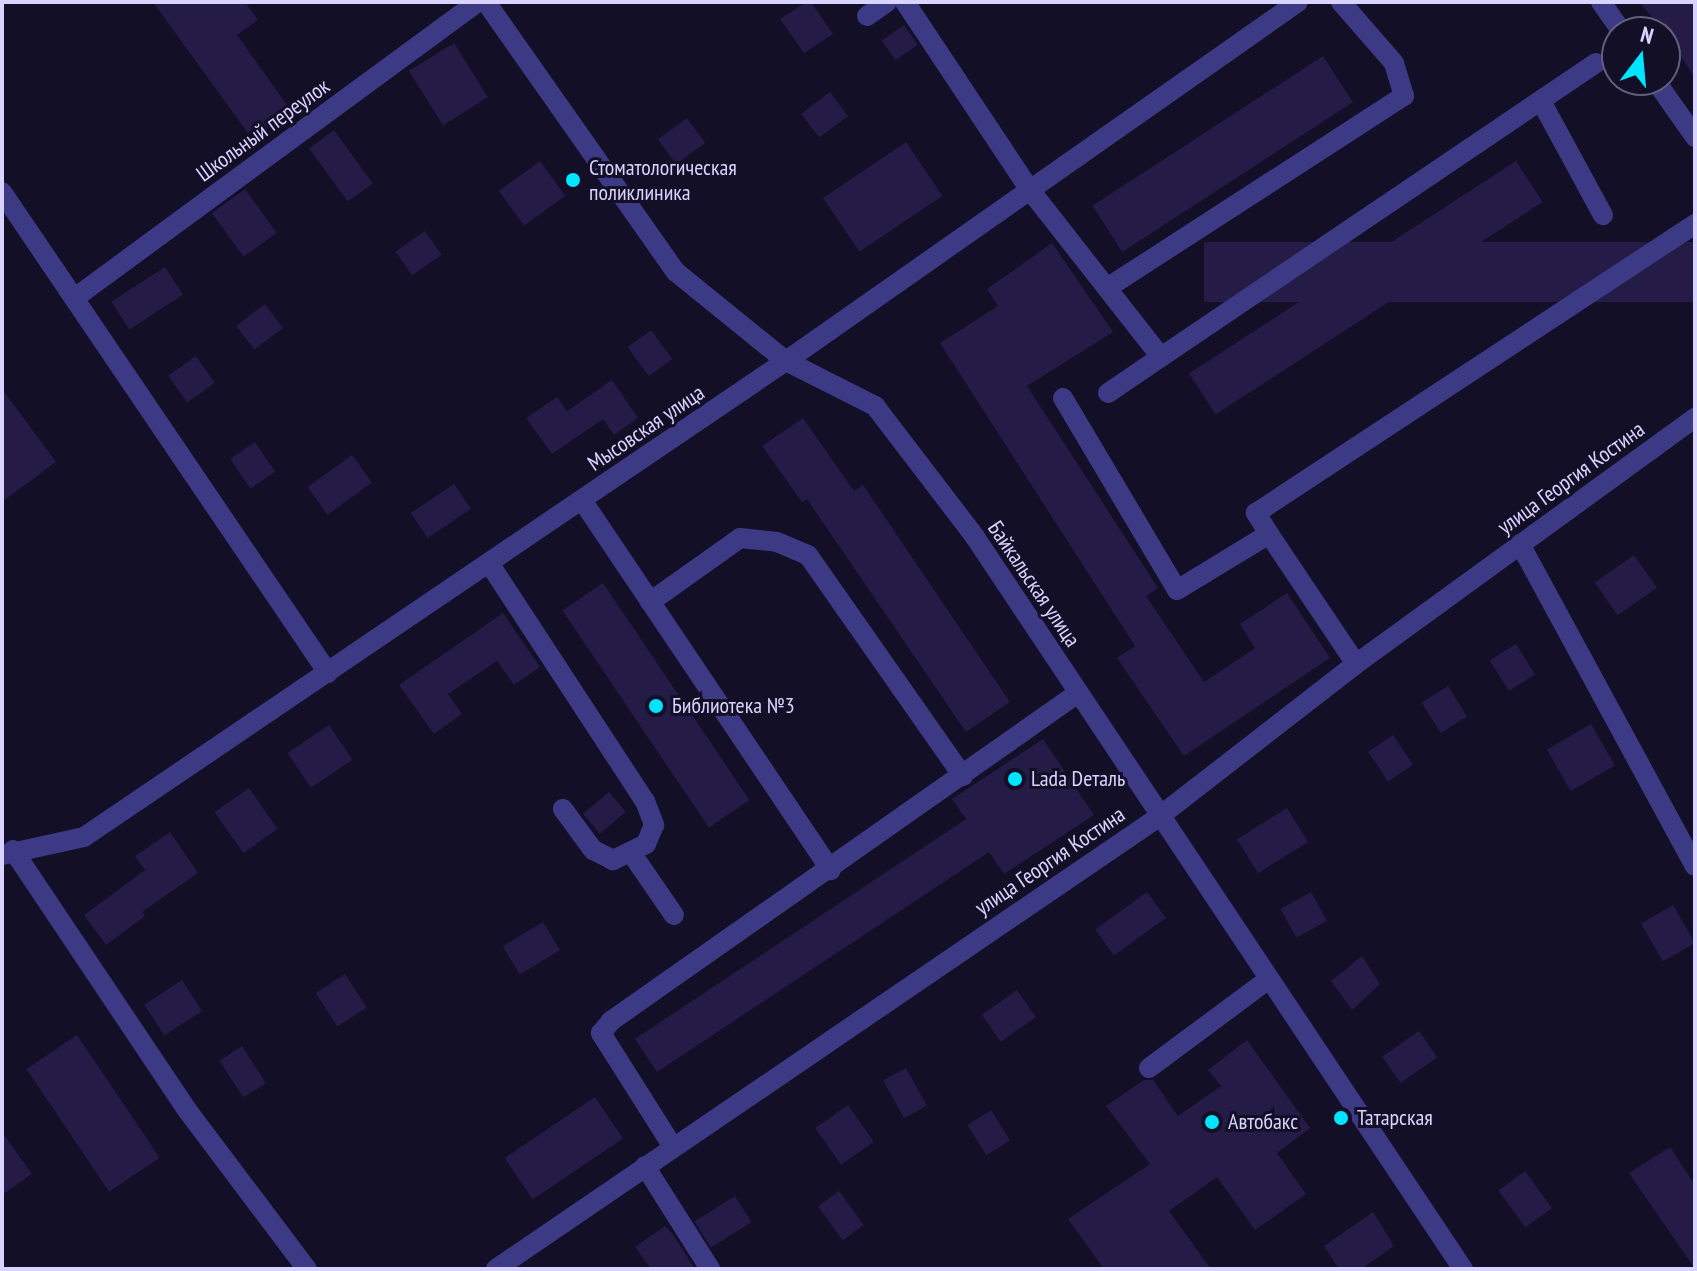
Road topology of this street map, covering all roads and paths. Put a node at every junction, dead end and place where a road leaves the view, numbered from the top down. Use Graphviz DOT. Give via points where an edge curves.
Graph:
graph roads {
  1 [pos="478,2"];
  2 [pos="486,2"];
  3 [pos="887,2"];
  4 [pos="905,2"];
  5 [pos="1298,2"];
  6 [pos="1341,2"];
  7 [pos="867,16"];
  8 [pos="1596,63"];
  9 [pos="1666,96"];
  10 [pos="1541,101"];
  11 [pos="1695,137"];
  12 [pos="1030,190"];
  13 [pos="2,192"];
  14 [pos="1603,215"];
  15 [pos="1695,224"];
  16 [pos="1107,288"];
  17 [pos="76,297"];
  18 [pos="1161,357"];
  19 [pos="786,361"];
  20 [pos="1108,393"];
  21 [pos="1063,398"];
  22 [pos="1695,418"];
  23 [pos="582,500"];
  24 [pos="1269,534"];
  25 [pos="1520,544"];
  26 [pos="489,563"];
  27 [pos="650,602"];
  28 [pos="1356,664"];
  29 [pos="328,673"];
  30 [pos="1078,693"];
  31 [pos="963,776"];
  32 [pos="563,809"];
  33 [pos="1160,816"];
  34 [pos="7,852"];
  35 [pos="632,854"];
  36 [pos="1695,866"];
  37 [pos="831,870"];
  38 [pos="674,915"];
  39 [pos="1269,979"];
  40 [pos="1149,1068"];
  41 [pos="673,1147"];
  42 [pos="645,1166"];
  43 [pos="1461,1268"];
  44 [pos="307,1269"];
  45 [pos="496,1269"];
  46 [pos="710,1269"];
  1 -- 17 [label="street, Школьный переулок"];
  2 -- 19 [label="street, Байкальская улица" via="676,272"];
  3 -- 7 [label="street"];
  4 -- 12 [label="street"];
  5 -- 12 [label="street, Мысовская улица"];
  6 -- 16 [label="street" via="1394,63 1404,96"];
  8 -- 10 [label="street"];
  9 -- 11 [label="street"];
  10 -- 14 [label="street"];
  10 -- 18 [label="street"];
  12 -- 16 [label="street"];
  12 -- 19 [label="street, Мысовская улица"];
  13 -- 17 [label="street"];
  15 -- 24 [label="street" via="1256,513"];
  16 -- 18 [label="street"];
  17 -- 29 [label="street"];
  18 -- 20 [label="street"];
  19 -- 23 [label="street, Мысовская улица"];
  19 -- 30 [label="street, Байкальская улица" via="875,406 975,537"];
  21 -- 24 [label="street" via="1177,590"];
  22 -- 25 [label="street, улица Георгия Костина"];
  23 -- 26 [label="street, Мысовская улица"];
  23 -- 27 [label="street"];
  24 -- 28 [label="street"];
  25 -- 28 [label="street, улица Георгия Костина"];
  25 -- 36 [label="street"];
  26 -- 29 [label="street, Мысовская улица"];
  26 -- 35 [label="street" via="645,801 654,825 646,844"];
  27 -- 31 [label="street" via="740,538 777,542 808,555"];
  27 -- 37 [label="street"];
  28 -- 33 [label="street, улица Георгия Костина"];
  29 -- 34 [label="street, Мысовская улица" via="84,837"];
  30 -- 31 [label="street"];
  30 -- 33 [label="street, Байкальская улица"];
  31 -- 37 [label="street"];
  32 -- 35 [label="street" via="593,850 613,860"];
  33 -- 39 [label="street, Байкальская улица"];
  33 -- 41 [label="street, улица Георгия Костина"];
  34 -- 44 [label="street" via="187,1110"];
  35 -- 38 [label="street"];
  37 -- 41 [label="street" via="611,1021 601,1033"];
  39 -- 40 [label="street"];
  39 -- 43 [label="street, Байкальская улица"];
  41 -- 42 [label="street, улица Георгия Костина"];
  42 -- 45 [label="street, улица Георгия Костина"];
  42 -- 46 [label="street"];
}
